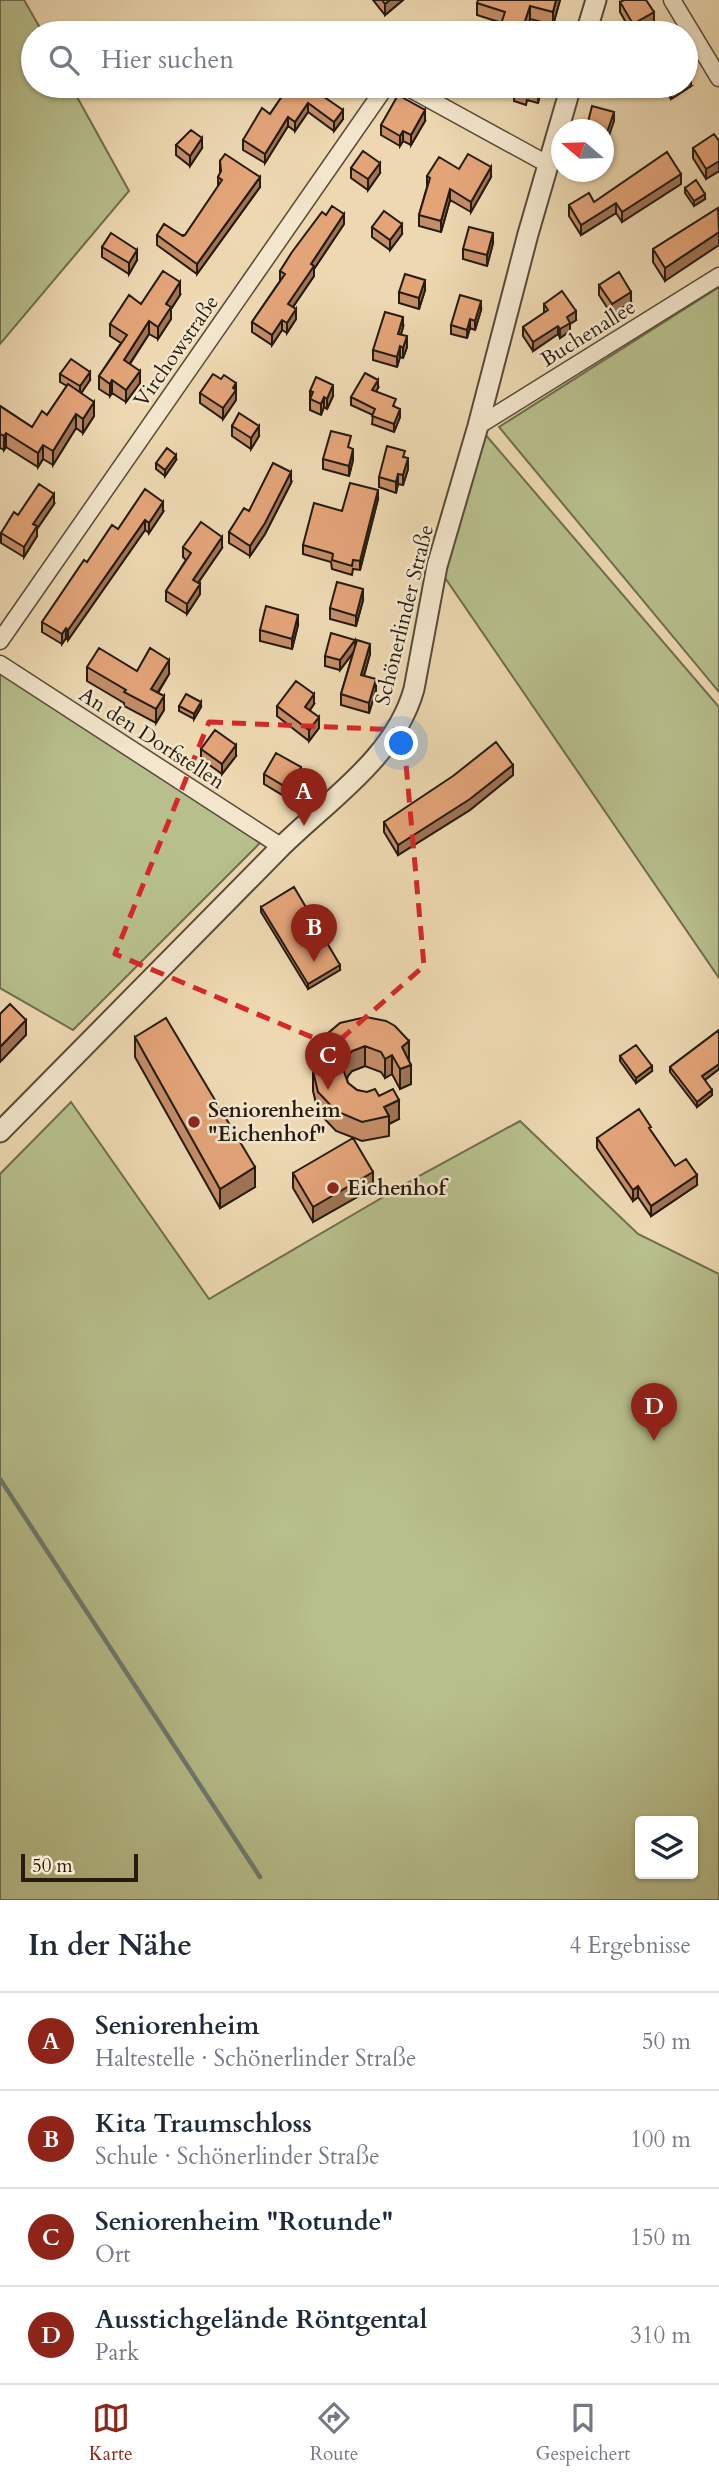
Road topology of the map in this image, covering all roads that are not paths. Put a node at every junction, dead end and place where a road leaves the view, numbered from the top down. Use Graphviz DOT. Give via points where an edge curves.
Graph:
graph roads {
  1 [pos="596,0"];
  2 [pos="672,0"];
  3 [pos="590,21"];
  4 [pos="685,21"];
  5 [pos="698,43"];
  6 [pos="719,78"];
  7 [pos="378,98"];
  8 [pos="427,98"];
  9 [pos="568,98"];
  10 [pos="549,162"];
  11 [pos="719,276"];
  12 [pos="478,426"];
  13 [pos="0,641"];
  14 [pos="0,664"];
  15 [pos="282,847"];
  16 [pos="0,1132"];
  1 -- 3 [label="street"];
  2 -- 4 [label="street"];
  5 -- 6 [label="street"];
  7 -- 13 [label="street, Virchowstraße"];
  8 -- 10 [label="street"];
  9 -- 10 [label="street, Schönerlinder Straße"];
  10 -- 12 [label="street, Schönerlinder Straße"];
  11 -- 12 [label="street, Buchenallee"];
  12 -- 15 [label="street, Schönerlinder Straße" via="437,566 409,706 385,746"];
  14 -- 15 [label="street, An den Dorfstellen"];
  15 -- 16 [label="street, Schönerlinder Straße"];
}
